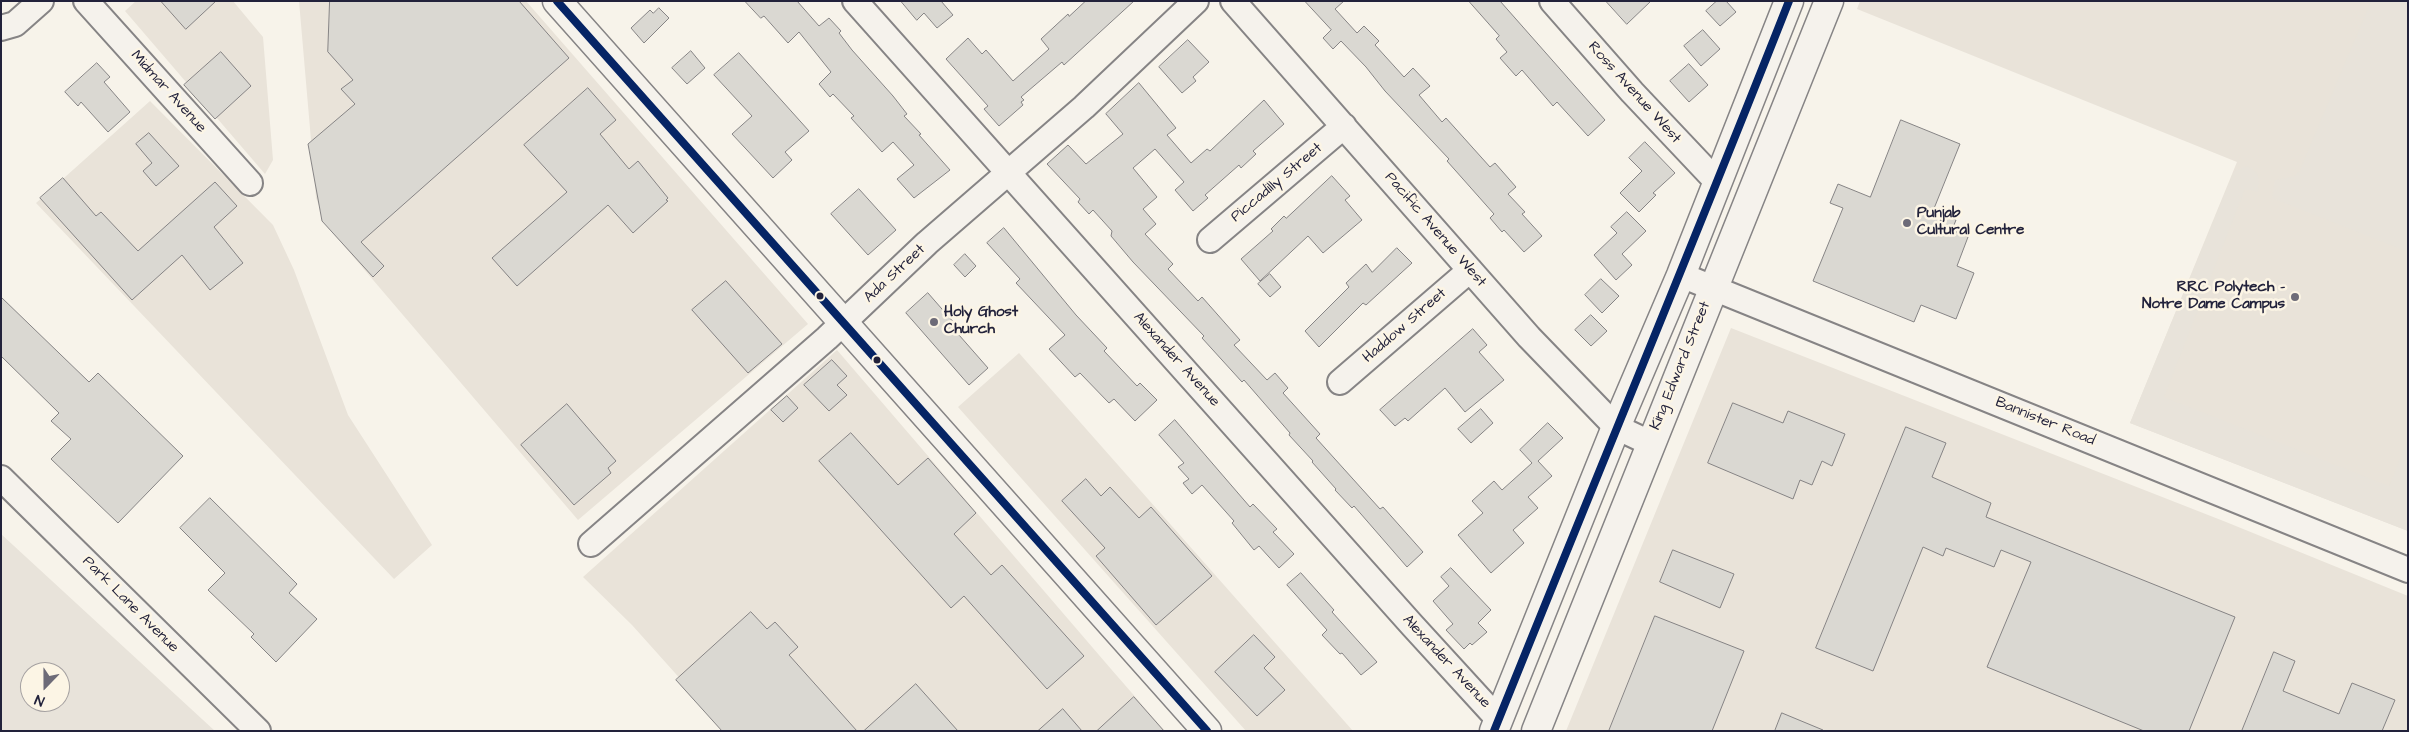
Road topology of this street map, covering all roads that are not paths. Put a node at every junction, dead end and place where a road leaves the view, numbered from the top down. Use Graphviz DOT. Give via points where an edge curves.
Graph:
graph roads {
  1 [pos="41,1"];
  2 [pos="86,1"];
  3 [pos="557,1"];
  4 [pos="855,1"];
  5 [pos="1196,1"];
  6 [pos="1233,1"];
  7 [pos="1552,1"];
  8 [pos="1789,1"];
  9 [pos="1829,1"];
  10 [pos="1,28"];
  11 [pos="1344,126"];
  12 [pos="1009,172"];
  13 [pos="1718,182"];
  14 [pos="250,183"];
  15 [pos="1210,240"];
  16 [pos="1470,270"];
  17 [pos="1681,275"];
  18 [pos="1712,288"];
  19 [pos="843,323"];
  20 [pos="1340,382"];
  21 [pos="1616,427"];
  22 [pos="1650,443"];
  23 [pos="1,478"];
  24 [pos="591,544"];
  25 [pos="2408,570"];
  26 [pos="1496,725"];
  27 [pos="258,731"];
  28 [pos="1207,731"];
  29 [pos="1536,731"];
  1 -- 10 [label="street" via="15,24"];
  2 -- 14 [label="street, Midmar Avenue"];
  3 -- 19 [label="main road"];
  4 -- 12 [label="street, Alexander Avenue"];
  5 -- 12 [label="street, Ada Street" via="1084,107"];
  6 -- 11 [label="street, Pacific Avenue West"];
  7 -- 13 [label="street, Ross Avenue West" via="1632,92"];
  8 -- 13 [label="main road"];
  9 -- 18 [label="main road, King Edward Street"];
  11 -- 15 [label="street, Piccadilly Street"];
  11 -- 16 [label="street, Pacific Avenue West"];
  12 -- 19 [label="street, Ada Street" via="927,243"];
  12 -- 26 [label="street, Alexander Avenue" via="1405,617"];
  13 -- 17 [label="main road"];
  16 -- 20 [label="street, Haddow Street"];
  16 -- 21 [label="street, Pacific Avenue West"];
  17 -- 18 [label="street, Bannister Road"];
  17 -- 21 [label="main road"];
  18 -- 22 [label="main road, King Edward Street"];
  18 -- 25 [label="street, Bannister Road"];
  19 -- 24 [label="street, Ada Street"];
  19 -- 28 [label="main road"];
  21 -- 22 [label="street, Pacific Avenue West"];
  21 -- 26 [label="main road"];
  22 -- 29 [label="main road, King Edward Street"];
  23 -- 27 [label="street, Park Lane Avenue"];
}
